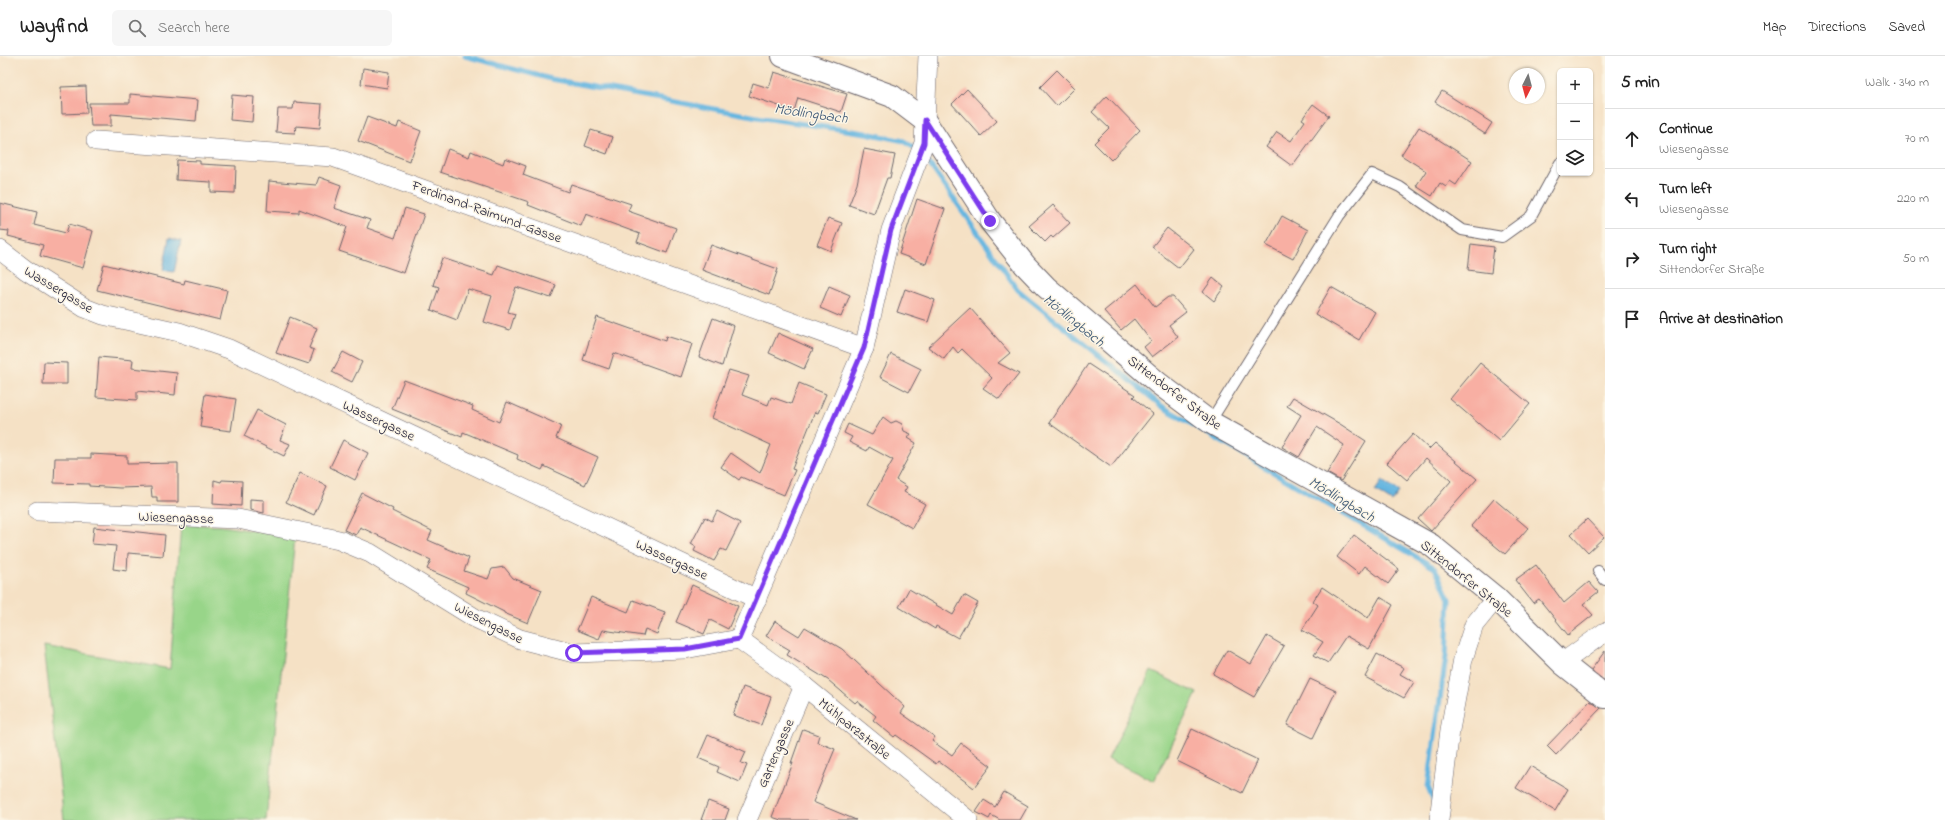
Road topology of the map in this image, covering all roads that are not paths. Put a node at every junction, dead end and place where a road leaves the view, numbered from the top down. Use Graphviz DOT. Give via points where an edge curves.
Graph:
graph roads {
  1 [pos="783,56"];
  2 [pos="928,56"];
  3 [pos="925,120"];
  4 [pos="96,142"];
  5 [pos="1557,168"];
  6 [pos="0,250"];
  7 [pos="864,348"];
  8 [pos="1210,422"];
  9 [pos="37,511"];
  10 [pos="1598,571"];
  11 [pos="1605,580"];
  12 [pos="1496,598"];
  13 [pos="757,599"];
  14 [pos="1605,632"];
  15 [pos="739,639"];
  16 [pos="1562,663"];
  17 [pos="804,686"];
  18 [pos="1605,697"];
  19 [pos="1440,813"];
  20 [pos="747,820"];
  21 [pos="968,820"];
  1 -- 3 [label="street, Sittendorfer Straße" via="892,96"];
  2 -- 3 [label="street"];
  3 -- 7 [label="street" via="924,143 891,230"];
  3 -- 8 [label="street, Sittendorfer Straße" via="990,221 1046,287 1158,383"];
  4 -- 7 [label="street, Ferdinand-Raimund-Gasse" via="334,157"];
  5 -- 8 [label="lane" via="1530,216 1502,237 1462,230 1400,187 1372,174 1339,216"];
  6 -- 13 [label="street, Wassergasse" via="85,308 103,315 179,332 229,349"];
  7 -- 13 [label="street"];
  8 -- 12 [label="street, Sittendorfer Straße" via="1431,545"];
  9 -- 15 [label="street, Wiesengasse" via="238,519 339,540 370,553 475,618 520,639 574,653 685,649"];
  10 -- 11 [label="lane"];
  12 -- 16 [label="street, Sittendorfer Straße"];
  12 -- 19 [label="street" via="1474,625 1463,659 1450,730"];
  13 -- 15 [label="street"];
  14 -- 16 [label="street"];
  15 -- 17 [label="street, Mühlparzstraße"];
  16 -- 18 [label="street, Sittendorfer Straße"];
  17 -- 20 [label="street, Gartengasse"];
  17 -- 21 [label="street, Mühlparzstraße"];
}
